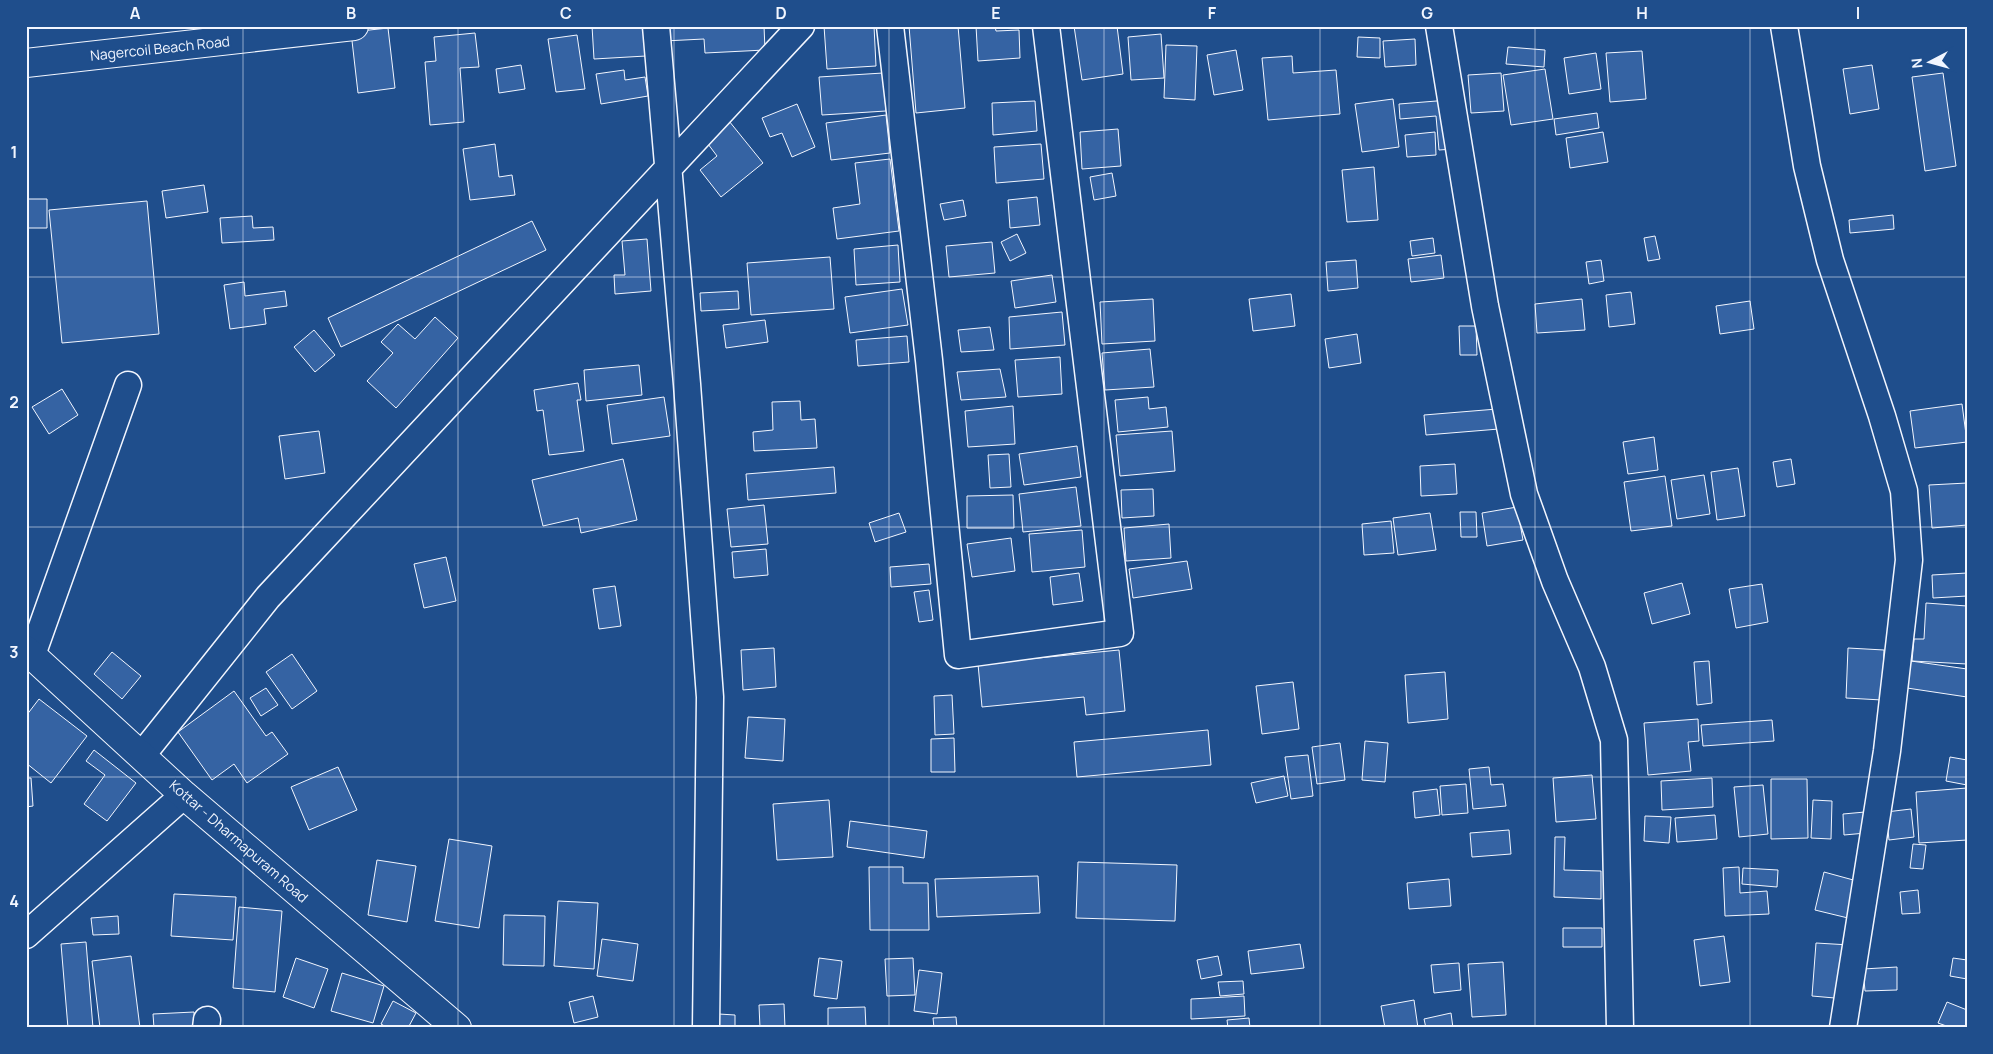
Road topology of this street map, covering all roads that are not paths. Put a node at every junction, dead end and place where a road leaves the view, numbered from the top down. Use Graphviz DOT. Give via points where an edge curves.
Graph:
graph roads {
  1 [pos="354,26"];
  2 [pos="656,26"];
  3 [pos="801,26"];
  4 [pos="890,26"];
  5 [pos="1046,26"];
  6 [pos="1439,26"];
  7 [pos="1784,26"];
  8 [pos="26,63"];
  9 [pos="669,166"];
  10 [pos="128,385"];
  11 [pos="29,653"];
  12 [pos="142,755"];
  13 [pos="184,795"];
  14 [pos="26,935"];
  15 [pos="457,1028"];
  16 [pos="706,1028"];
  17 [pos="1620,1028"];
  18 [pos="1843,1028"];
  1 -- 8 [label="main road, Nagercoil Beach Road"];
  2 -- 9 [label="street"];
  3 -- 9 [label="street"];
  4 -- 5 [label="street" via="929,360 958,654 1120,633"];
  6 -- 17 [label="street" via="1485,306 1524,494 1555,581 1592,667 1614,740"];
  7 -- 18 [label="street" via="1809,175 1830,260 1904,491 1907,541 1908,560 1887,751"];
  9 -- 12 [label="street" via="268,597"];
  9 -- 16 [label="street" via="710,697"];
  10 -- 11 [label="street"];
  11 -- 12 [label="main road, Kottar - Dharmapuram Road"];
  12 -- 13 [label="main road, Kottar - Dharmapuram Road"];
  13 -- 14 [label="street"];
  13 -- 15 [label="main road, Kottar - Dharmapuram Road"];
}
